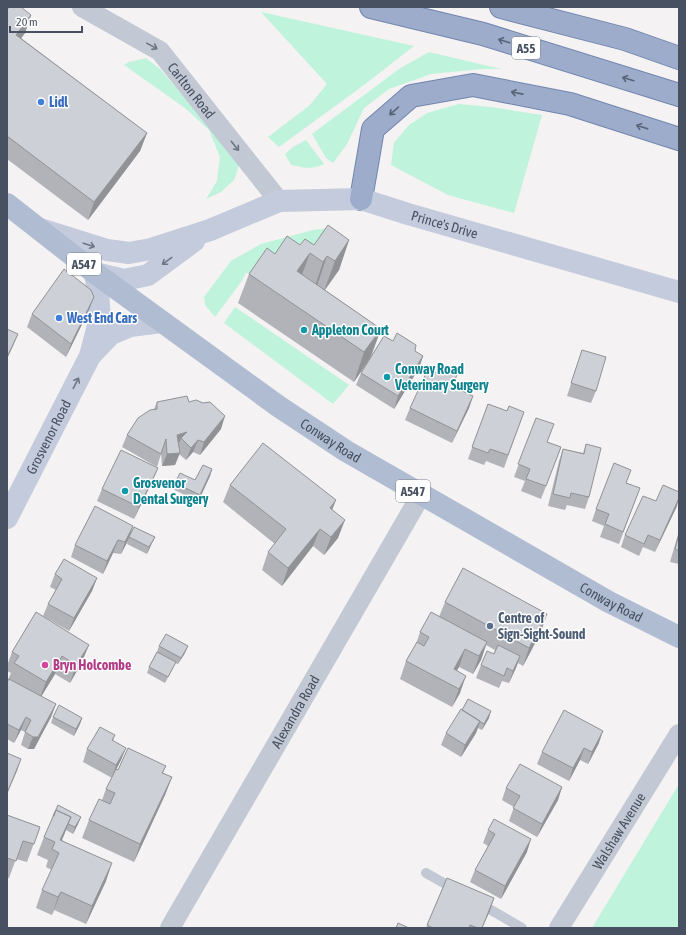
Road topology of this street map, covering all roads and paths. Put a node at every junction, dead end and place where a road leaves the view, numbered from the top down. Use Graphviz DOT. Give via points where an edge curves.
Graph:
graph roads {
  1 [pos="82,7"];
  2 [pos="371,7"];
  3 [pos="501,7"];
  4 [pos="521,7"];
  5 [pos="625,40"];
  6 [pos="679,58"];
  7 [pos="679,95"];
  8 [pos="679,139"];
  9 [pos="361,200"];
  10 [pos="279,201"];
  11 [pos="7,204"];
  12 [pos="38,228"];
  13 [pos="210,230"];
  14 [pos="95,273"];
  15 [pos="679,292"];
  16 [pos="162,322"];
  17 [pos="90,356"];
  18 [pos="421,495"];
  19 [pos="7,518"];
  20 [pos="679,637"];
  21 [pos="679,734"];
  22 [pos="426,873"];
  23 [pos="170,928"];
  24 [pos="522,928"];
  25 [pos="559,928"];
  1 -- 10 [label="street, Carlton Road, one-way" via="160,51"];
  7 -- 2 [label="highway, A55, one-way" via="482,34"];
  3 -- 5 [label="highway, A55"];
  4 -- 5 [label="highway"];
  5 -- 6 [label="highway, A55"];
  8 -- 9 [label="highway, one-way" via="570,104 473,85 410,96 373,129"];
  9 -- 10 [label="main road, Prince's Drive"];
  9 -- 15 [label="main road, Prince's Drive"];
  10 -- 13 [label="main road, Prince's Drive"];
  11 -- 12 [label="main road, Conway Road / A547"];
  12 -- 13 [label="main road, Prince's Drive, one-way" via="108,250 129,253 151,249"];
  12 -- 14 [label="main road, Conway Road / A547"];
  13 -- 14 [label="main road, Prince's Drive, one-way" via="148,276 124,280"];
  14 -- 16 [label="main road, Conway Road / A547"];
  14 -- 17 [label="main road, Grosvenor Road" via="100,318"];
  16 -- 17 [label="main road, Grosvenor Road" via="130,326 111,334"];
  16 -- 18 [label="main road, Conway Road / A547" via="278,406 346,451"];
  19 -- 17 [label="main road, Grosvenor Road, one-way"];
  18 -- 20 [label="main road, Conway Road / A547" via="609,602"];
  18 -- 23 [label="street, Alexandra Road"];
  21 -- 25 [label="street, Walshaw Avenue"];
  22 -- 24 [label="lane"];
}
